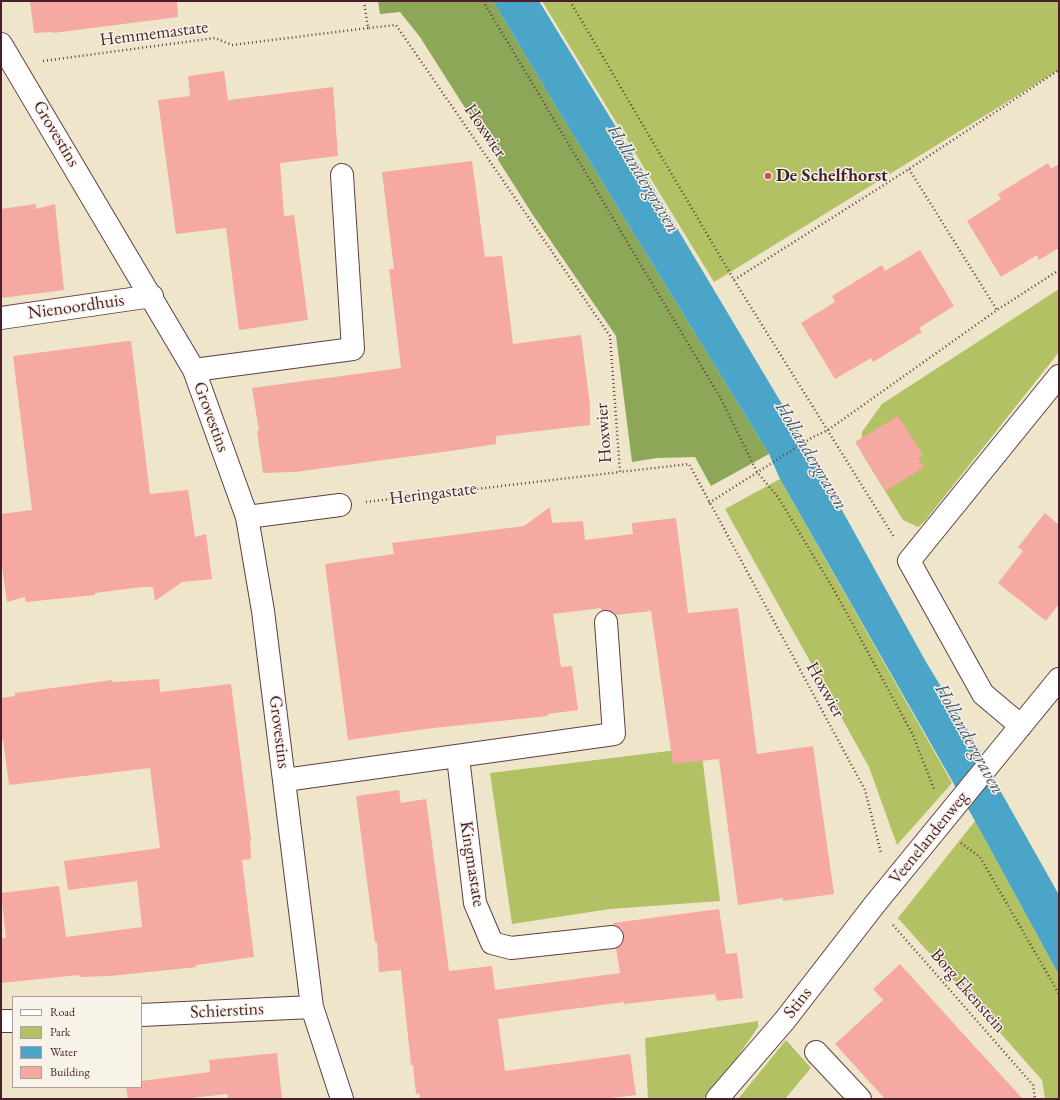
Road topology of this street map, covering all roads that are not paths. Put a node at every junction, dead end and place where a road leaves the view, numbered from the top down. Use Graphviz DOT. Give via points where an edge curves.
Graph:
graph roads {
  1 [pos="1,44"];
  2 [pos="342,175"];
  3 [pos="152,296"];
  4 [pos="1,318"];
  5 [pos="194,370"];
  6 [pos="1059,376"];
  7 [pos="340,505"];
  8 [pos="247,517"];
  9 [pos="606,622"];
  10 [pos="1059,679"];
  11 [pos="1021,726"];
  12 [pos="458,757"];
  13 [pos="285,780"];
  14 [pos="875,904"];
  15 [pos="612,937"];
  16 [pos="312,1007"];
  17 [pos="142,1015"];
  18 [pos="1,1021"];
  19 [pos="12,1021"];
  20 [pos="816,1052"];
  21 [pos="342,1099"];
  22 [pos="718,1099"];
  23 [pos="860,1099"];
  1 -- 3 [label="street, Grovestins"];
  2 -- 5 [label="street, Grovestins" via="354,350"];
  3 -- 4 [label="street, Nienoordhuis"];
  3 -- 5 [label="street, Grovestins"];
  5 -- 8 [label="street, Grovestins"];
  6 -- 11 [label="street" via="908,561 983,694"];
  7 -- 8 [label="street"];
  8 -- 13 [label="street, Grovestins" via="263,611"];
  9 -- 12 [label="street" via="614,734"];
  10 -- 11 [label="street, Veenelandenweg"];
  11 -- 14 [label="street, Veenelandenweg"];
  12 -- 13 [label="street"];
  12 -- 15 [label="street, Kingmastate" via="475,903 492,943 511,948"];
  13 -- 16 [label="street, Grovestins"];
  14 -- 22 [label="street, Stins"];
  16 -- 17 [label="street, Schierstins"];
  16 -- 21 [label="street, Grovestins"];
  18 -- 19 [label="street"];
  20 -- 23 [label="street"];
}
